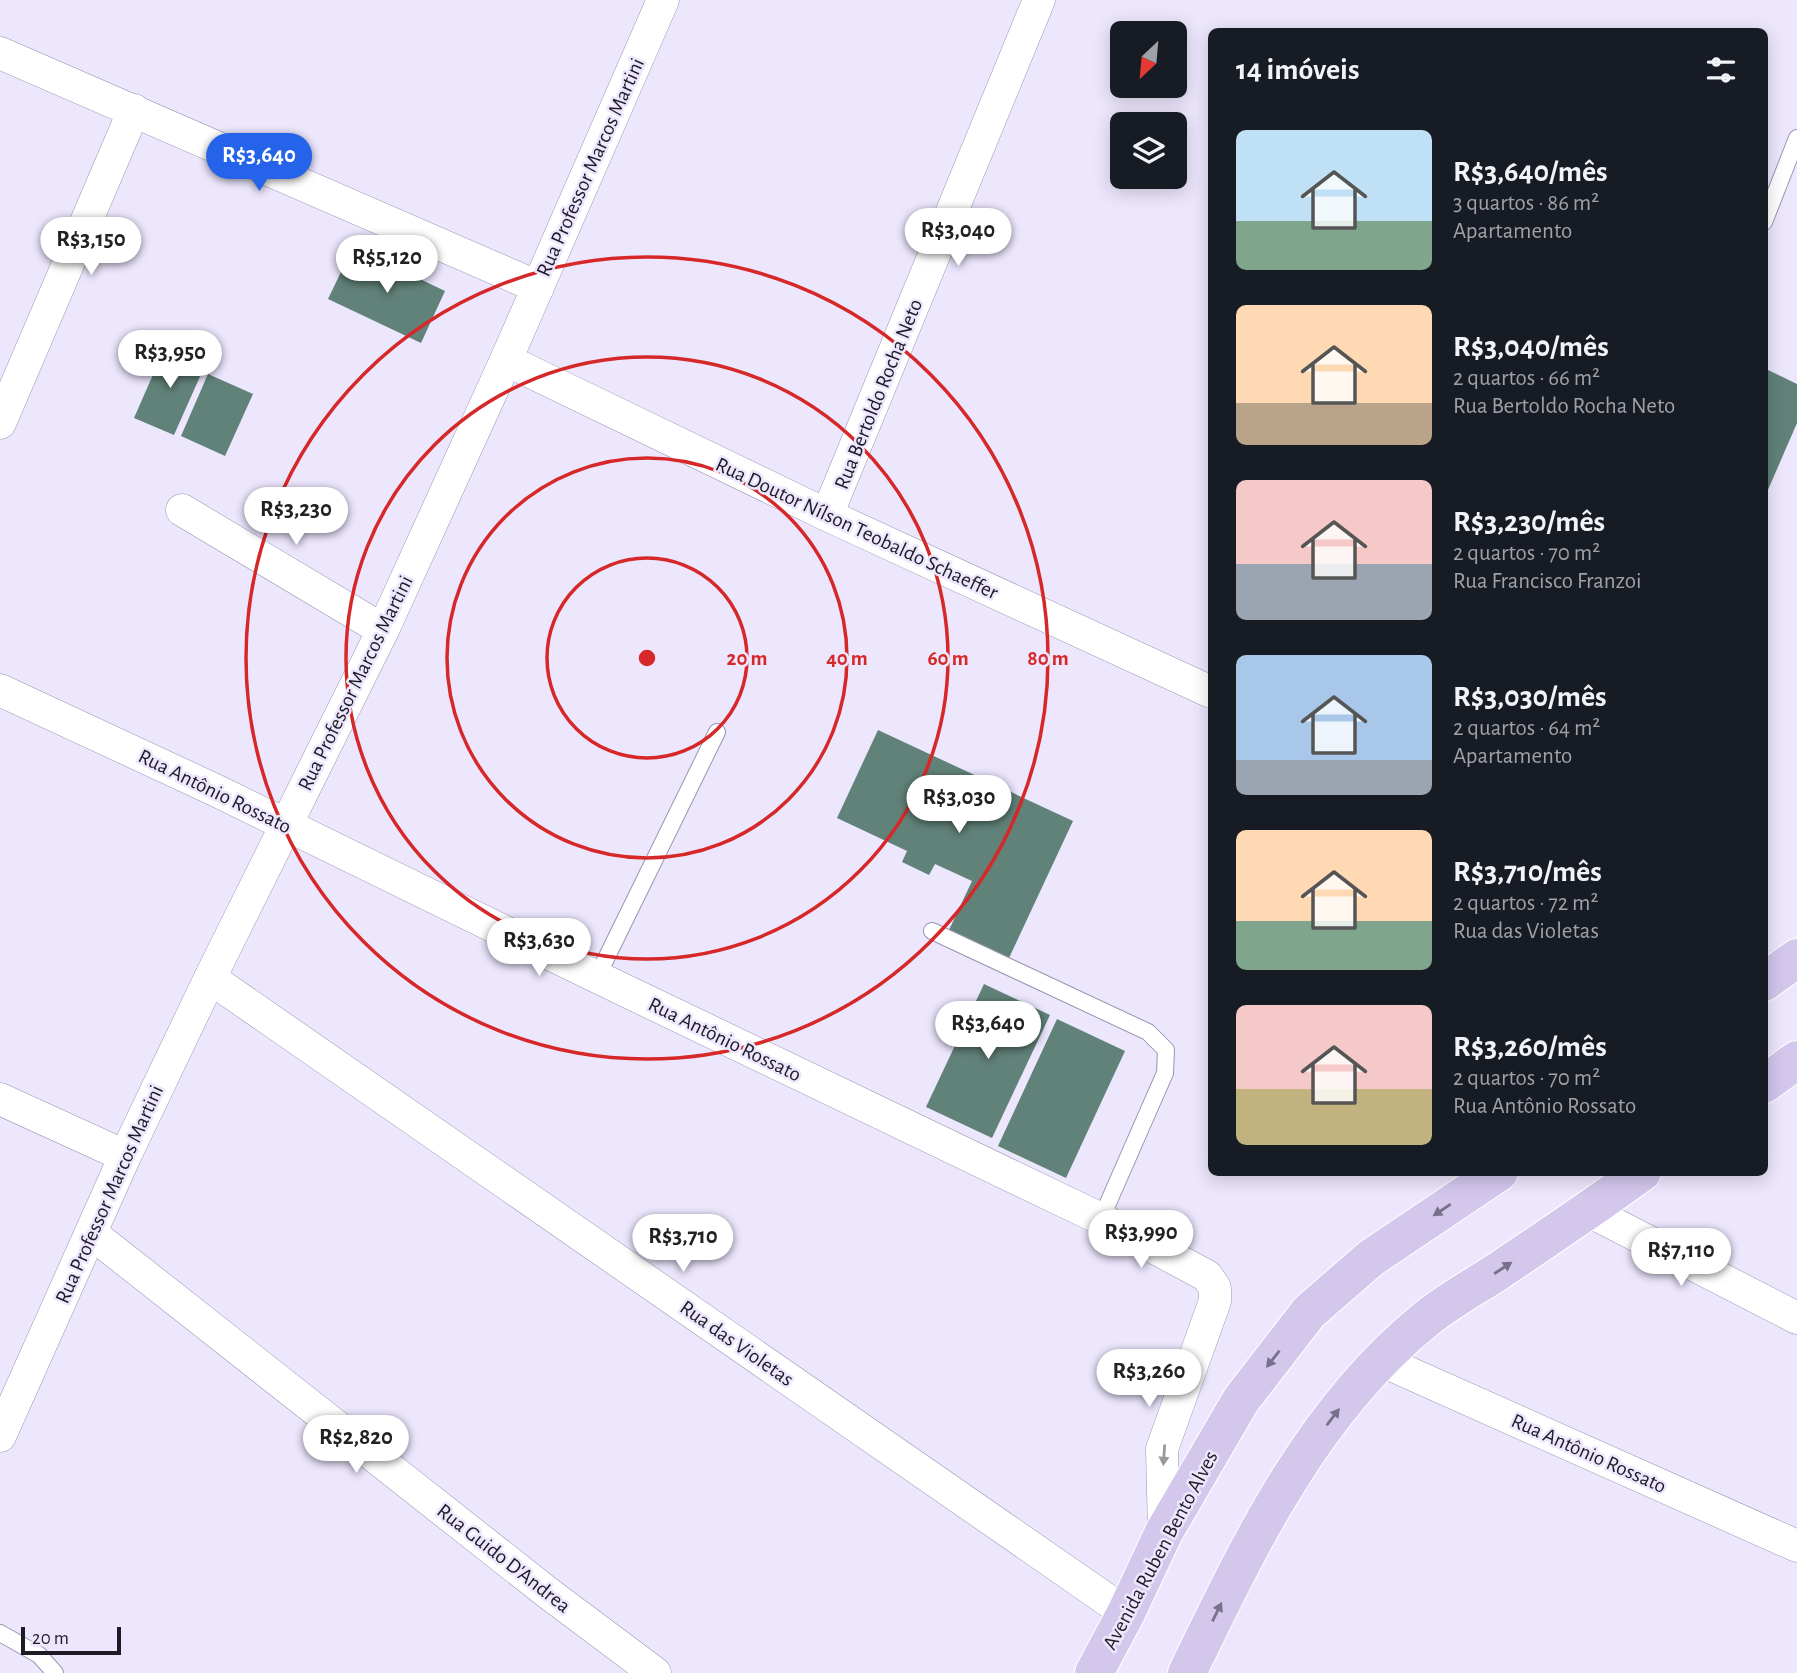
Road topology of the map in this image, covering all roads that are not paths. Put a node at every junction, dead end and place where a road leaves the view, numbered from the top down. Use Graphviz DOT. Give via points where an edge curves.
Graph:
graph roads {
  1 [pos="663,0"];
  2 [pos="1039,0"];
  3 [pos="0,54"];
  4 [pos="134,110"];
  5 [pos="1797,138"];
  6 [pos="1768,212"];
  7 [pos="538,287"];
  8 [pos="506,360"];
  9 [pos="0,424"];
  10 [pos="182,510"];
  11 [pos="827,515"];
  12 [pos="383,630"];
  13 [pos="0,690"];
  14 [pos="1208,691"];
  15 [pos="717,732"];
  16 [pos="285,825"];
  17 [pos="932,931"];
  18 [pos="597,977"];
  19 [pos="210,978"];
  20 [pos="1797,1060"];
  21 [pos="1768,1081"];
  22 [pos="0,1099"];
  23 [pos="125,1156"];
  24 [pos="1493,1176"];
  25 [pos="1637,1176"];
  26 [pos="1589,1211"];
  27 [pos="1101,1219"];
  28 [pos="91,1233"];
  29 [pos="1797,1318"];
  30 [pos="1380,1360"];
  31 [pos="0,1436"];
  32 [pos="1164,1532"];
  33 [pos="1797,1546"];
  34 [pos="1126,1613"];
  35 [pos="0,1633"];
  36 [pos="1196,1670"];
  37 [pos="55,1673"];
  38 [pos="655,1673"];
  39 [pos="1094,1673"];
  1 -- 7 [label="street, Rua Professor Marcos Martini"];
  2 -- 11 [label="street, Rua Bertoldo Rocha Neto"];
  3 -- 4 [label="street"];
  4 -- 7 [label="street"];
  4 -- 9 [label="street"];
  5 -- 6 [label="lane"];
  7 -- 8 [label="street, Rua Professor Marcos Martini"];
  8 -- 11 [label="street, Rua Doutor Nílson Teobaldo Schaeffer"];
  8 -- 12 [label="street, Rua Professor Marcos Martini"];
  10 -- 12 [label="street"];
  11 -- 14 [label="street, Rua Doutor Nílson Teobaldo Schaeffer"];
  12 -- 16 [label="street, Rua Professor Marcos Martini"];
  13 -- 16 [label="street, Rua Antônio Rossato"];
  15 -- 18 [label="lane"];
  16 -- 18 [label="street, Rua Antônio Rossato"];
  16 -- 19 [label="street, Rua Professor Marcos Martini"];
  17 -- 27 [label="lane" via="1148,1032 1166,1050 1165,1073"];
  18 -- 27 [label="street, Rua Antônio Rossato"];
  19 -- 23 [label="street, Rua Professor Marcos Martini"];
  19 -- 34 [label="street, Rua das Violetas"];
  20 -- 21 [label="main road"];
  22 -- 23 [label="street"];
  23 -- 28 [label="street, Rua Professor Marcos Martini"];
  24 -- 32 [label="main road, Avenida Ruben Bento Alves, one-way" via="1371,1258 1309,1312 1241,1401"];
  25 -- 26 [label="main road"];
  26 -- 29 [label="street"];
  30 -- 26 [label="main road, one-way" via="1427,1318"];
  27 -- 32 [label="street, Rua Antônio Rossato, one-way" via="1207,1276 1215,1288 1215,1301 1163,1449"];
  28 -- 31 [label="street, Rua Professor Marcos Martini"];
  28 -- 38 [label="street, Rua Guido D'Andrea"];
  30 -- 33 [label="street, Rua Antônio Rossato"];
  36 -- 30 [label="main road, one-way" via="1247,1549 1281,1490"];
  32 -- 34 [label="main road, Avenida Ruben Bento Alves"];
  34 -- 39 [label="main road, Avenida Ruben Bento Alves"];
  35 -- 37 [label="lane" via="39,1655"];
}
